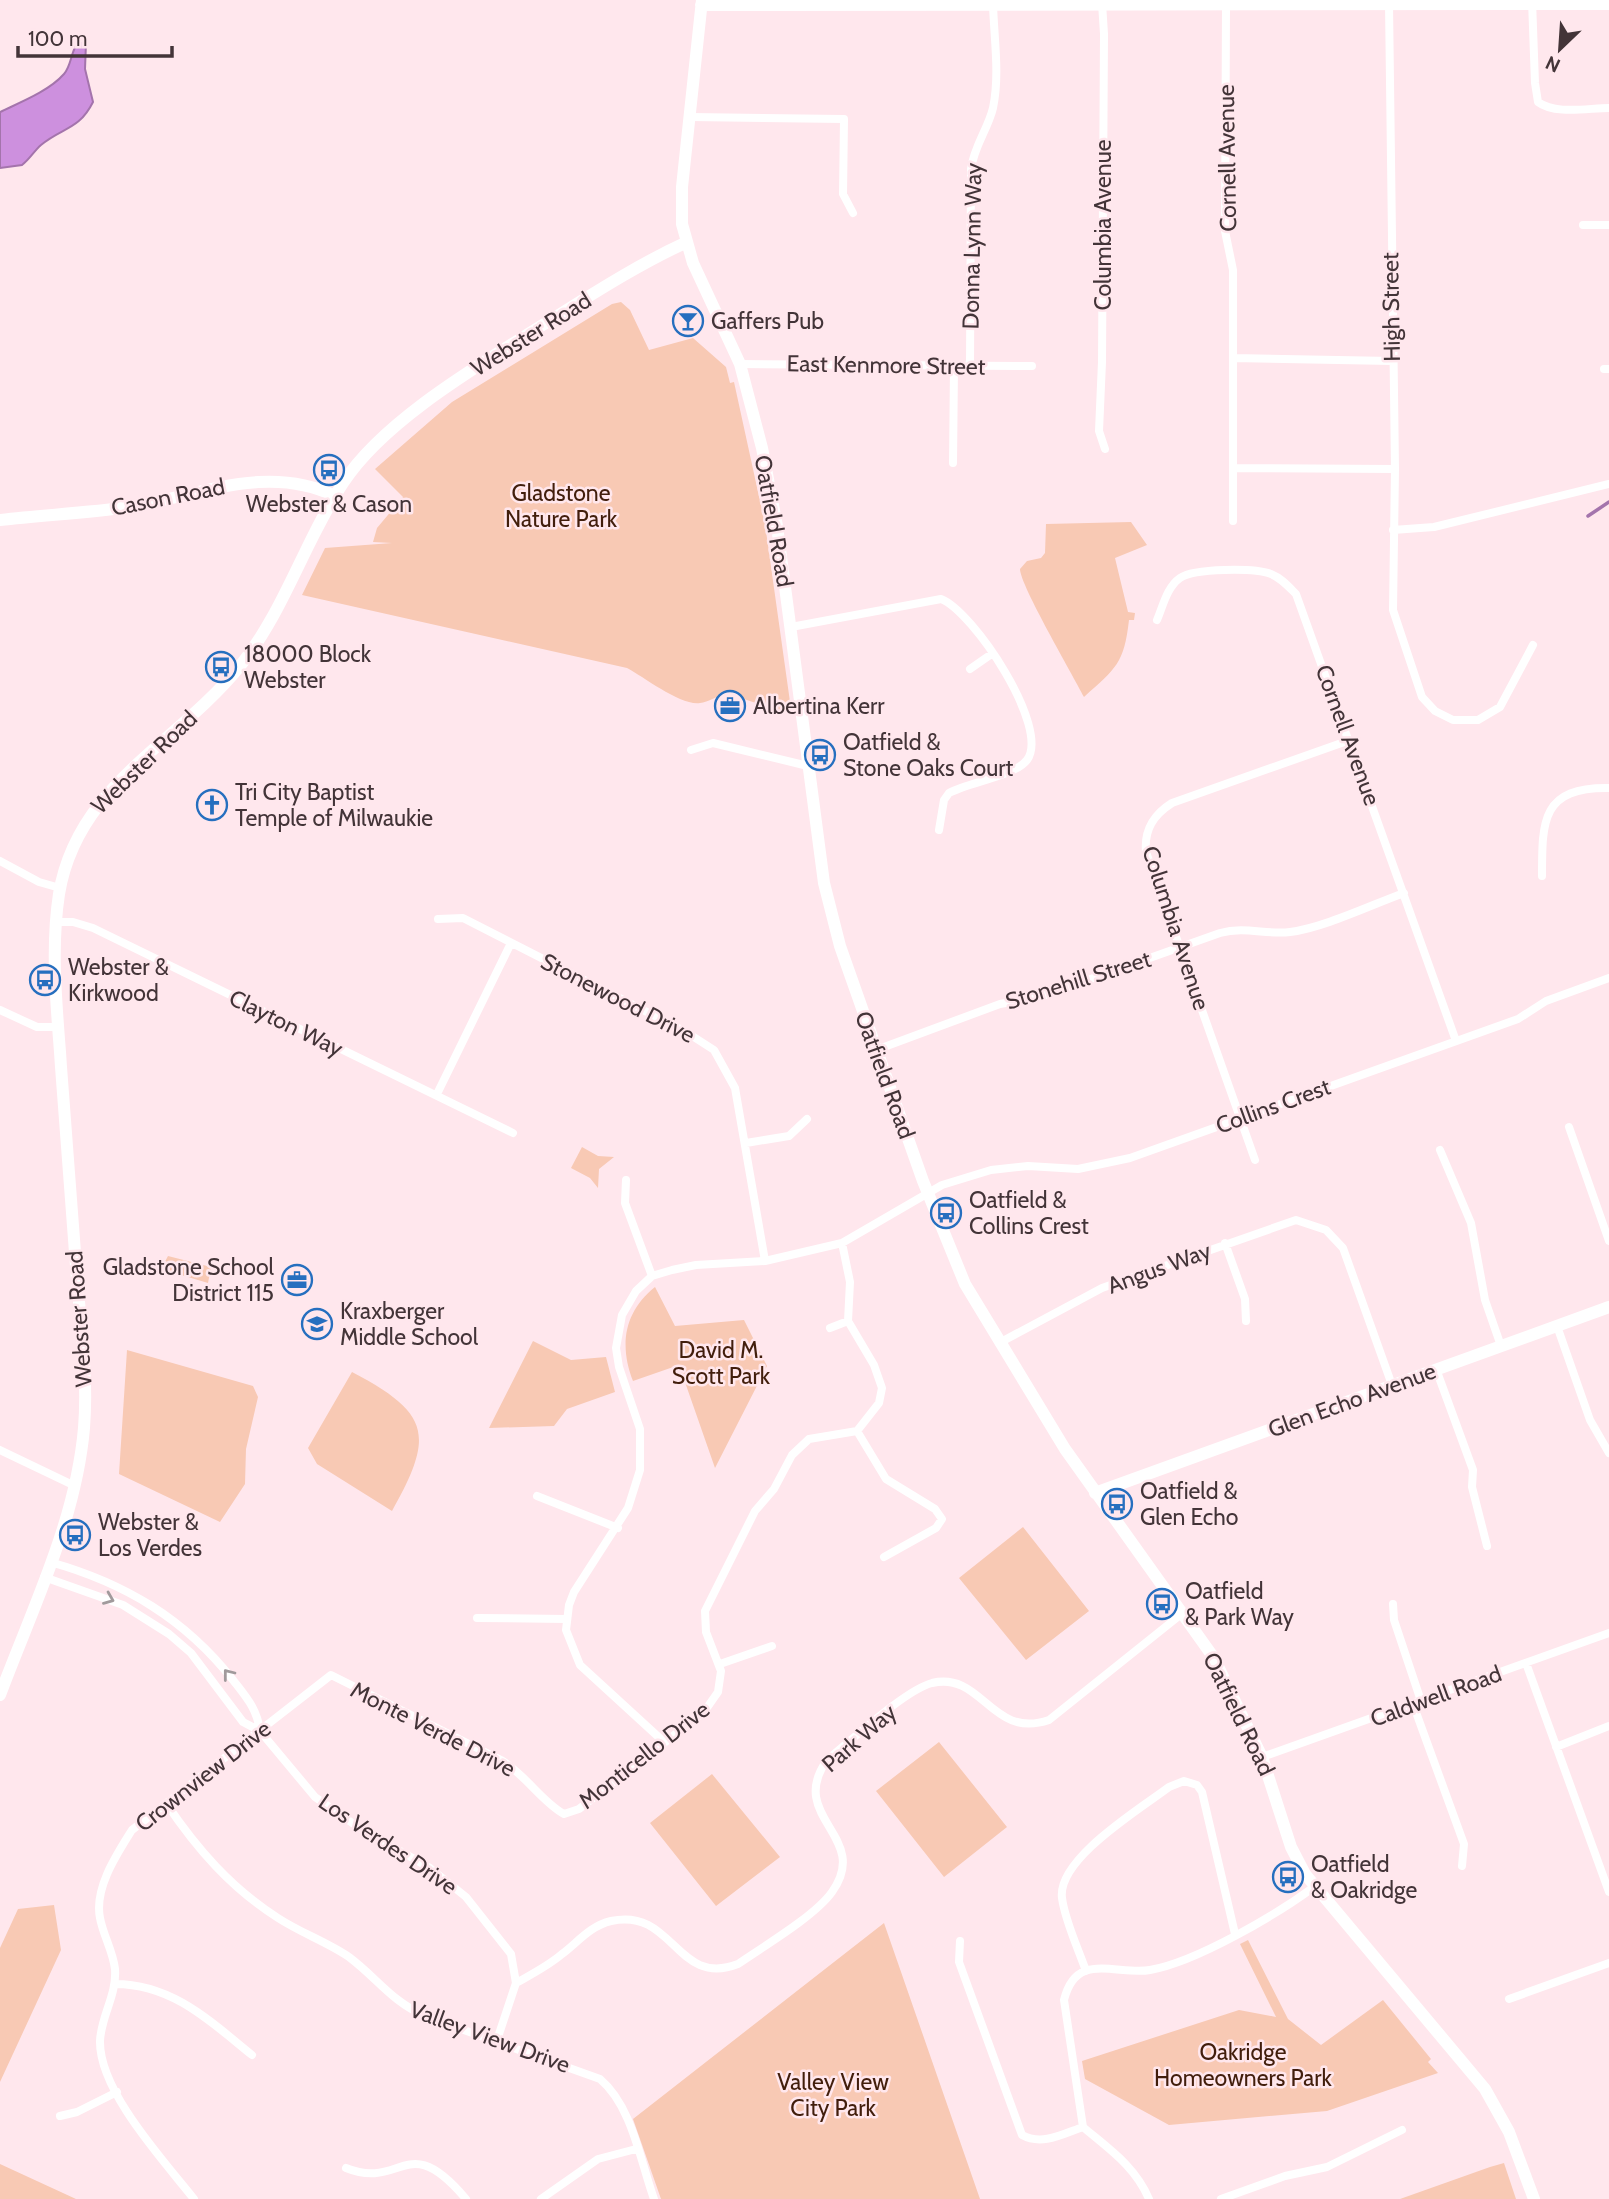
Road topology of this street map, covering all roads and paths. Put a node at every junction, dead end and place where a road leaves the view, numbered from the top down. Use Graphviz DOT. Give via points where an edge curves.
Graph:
graph roads {
  1 [pos="886,2"];
  2 [pos="1102,2"];
  3 [pos="1315,2"];
  4 [pos="1533,2"];
  5 [pos="701,3"];
  6 [pos="1389,4"];
  7 [pos="1609,4"];
  8 [pos="993,5"];
  9 [pos="1226,5"];
  10 [pos="1609,108"];
  11 [pos="690,117"];
  12 [pos="853,213"];
  13 [pos="1583,225"];
  14 [pos="1609,225"];
  15 [pos="685,243"];
  16 [pos="1233,358"];
  17 [pos="1392,361"];
  18 [pos="740,364"];
  19 [pos="954,366"];
  20 [pos="970,366"];
  21 [pos="1032,366"];
  22 [pos="1105,449"];
  23 [pos="953,463"];
  24 [pos="1233,468"];
  25 [pos="1395,469"];
  26 [pos="1609,484"];
  27 [pos="335,496"];
  28 [pos="0,520"];
  29 [pos="1233,521"];
  30 [pos="1393,530"];
  31 [pos="1157,620"];
  32 [pos="791,627"];
  33 [pos="1533,645"];
  34 [pos="993,653"];
  35 [pos="970,669"];
  36 [pos="1350,740"];
  37 [pos="691,750"];
  38 [pos="808,766"];
  39 [pos="1609,788"];
  40 [pos="939,830"];
  41 [pos="0,861"];
  42 [pos="1542,876"];
  43 [pos="60,888"];
  44 [pos="1404,893"];
  45 [pos="438,919"];
  46 [pos="56,922"];
  47 [pos="511,943"];
  48 [pos="1181,947"];
  49 [pos="1609,978"];
  50 [pos="0,1010"];
  51 [pos="58,1027"];
  52 [pos="1455,1041"];
  53 [pos="876,1050"];
  54 [pos="437,1094"];
  55 [pos="1240,1117"];
  56 [pos="807,1119"];
  57 [pos="1569,1127"];
  58 [pos="513,1133"];
  59 [pos="746,1143"];
  60 [pos="1440,1150"];
  61 [pos="1255,1160"];
  62 [pos="626,1180"];
  63 [pos="927,1194"];
  64 [pos="1609,1241"];
  65 [pos="842,1243"];
  66 [pos="1225,1244"];
  67 [pos="765,1261"];
  68 [pos="652,1276"];
  69 [pos="1609,1307"];
  70 [pos="848,1321"];
  71 [pos="1246,1321"];
  72 [pos="1557,1326"];
  73 [pos="830,1328"];
  74 [pos="999,1343"];
  75 [pos="1501,1346"];
  76 [pos="1436,1369"];
  77 [pos="1392,1385"];
  78 [pos="858,1431"];
  79 [pos="0,1450"];
  80 [pos="1609,1454"];
  81 [pos="75,1486"];
  82 [pos="1095,1493"];
  83 [pos="537,1496"];
  84 [pos="618,1528"];
  85 [pos="1487,1546"];
  86 [pos="884,1557"];
  87 [pos="50,1562"];
  88 [pos="44,1577"];
  89 [pos="1394,1604"];
  90 [pos="1184,1612"];
  91 [pos="477,1618"];
  92 [pos="566,1619"];
  93 [pos="1609,1633"];
  94 [pos="772,1646"];
  95 [pos="1526,1663"];
  96 [pos="720,1664"];
  97 [pos="331,1675"];
  98 [pos="1,1690"];
  99 [pos="1417,1702"];
  100 [pos="1609,1726"];
  101 [pos="260,1731"];
  102 [pos="664,1742"];
  103 [pos="1556,1747"];
  104 [pos="1262,1757"];
  105 [pos="166,1803"];
  106 [pos="564,1814"];
  107 [pos="1461,1866"];
  108 [pos="1314,1887"];
  109 [pos="1609,1892"];
  110 [pos="1235,1934"];
  111 [pos="960,1941"];
  112 [pos="1609,1963"];
  113 [pos="1086,1971"];
  114 [pos="516,1983"];
  115 [pos="115,1984"];
  116 [pos="1509,1999"];
  117 [pos="497,2040"];
  118 [pos="252,2055"];
  119 [pos="117,2092"];
  120 [pos="60,2116"];
  121 [pos="1083,2127"];
  122 [pos="1402,2130"];
  123 [pos="636,2149"];
  124 [pos="346,2168"];
  125 [pos="194,2199"];
  126 [pos="466,2199"];
  127 [pos="541,2199"];
  128 [pos="654,2199"];
  129 [pos="1149,2199"];
  130 [pos="1222,2199"];
  131 [pos="1534,2199"];
  1 -- 5 [label="street"];
  1 -- 8 [label="street"];
  2 -- 8 [label="street"];
  2 -- 9 [label="street"];
  2 -- 22 [label="street, Columbia Avenue" via="1099,431"];
  3 -- 6 [label="street"];
  3 -- 9 [label="street"];
  4 -- 6 [label="street"];
  4 -- 7 [label="street"];
  4 -- 10 [label="street" via="1538,102 1556,108"];
  5 -- 11 [label="street, Oatfield Road"];
  6 -- 17 [label="street, High Street"];
  8 -- 20 [label="street, Donna Lynn Way" via="996,93 971,169"];
  9 -- 16 [label="street, Cornell Avenue" via="1225,231 1233,270"];
  11 -- 12 [label="street" via="844,118 844,194"];
  11 -- 15 [label="street, Oatfield Road" via="681,209"];
  13 -- 14 [label="street"];
  15 -- 18 [label="street, Oatfield Road"];
  15 -- 27 [label="street, Webster Road" via="485,359 369,452"];
  16 -- 17 [label="street"];
  16 -- 24 [label="street, Cornell Avenue"];
  17 -- 25 [label="street, High Street"];
  18 -- 19 [label="street, East Kenmore Street"];
  18 -- 32 [label="street, Oatfield Road" via="777,526"];
  19 -- 20 [label="street, East Kenmore Street"];
  19 -- 23 [label="street"];
  20 -- 21 [label="street, East Kenmore Street"];
  24 -- 25 [label="street"];
  24 -- 29 [label="street, Cornell Avenue"];
  25 -- 30 [label="street, High Street"];
  26 -- 30 [label="street" via="1434,527"];
  27 -- 28 [label="street, Cason Road" via="304,485 260,482 128,507"];
  27 -- 43 [label="street, Webster Road" via="265,633 205,704 97,805 72,845"];
  30 -- 33 [label="street, High Street" via="1393,610 1422,697 1435,711 1453,720 1478,720 1500,707"];
  31 -- 36 [label="street, Cornell Avenue" via="1169,589 1194,572 1257,571 1284,582 1303,610"];
  32 -- 34 [label="street" via="941,599 965,615"];
  32 -- 38 [label="street, Oatfield Road"];
  34 -- 35 [label="street"];
  34 -- 40 [label="street" via="1023,710 1031,754 1019,767 949,793"];
  36 -- 44 [label="street, Cornell Avenue"];
  36 -- 48 [label="street, Columbia Avenue" via="1172,803 1154,816 1146,834 1146,852"];
  37 -- 38 [label="street" via="713,743"];
  38 -- 53 [label="street, Oatfield Road" via="828,900"];
  39 -- 42 [label="street" via="1569,792 1552,806 1542,833"];
  41 -- 43 [label="street"];
  43 -- 46 [label="street, Webster Road"];
  44 -- 48 [label="street, Stonehill Street" via="1298,930 1232,930"];
  44 -- 52 [label="street, Cornell Avenue"];
  45 -- 47 [label="street, Stonewood Drive" via="463,918"];
  46 -- 51 [label="street, Webster Road"];
  46 -- 54 [label="street, Clayton Way" via="93,928"];
  47 -- 54 [label="street"];
  47 -- 59 [label="street, Stonewood Drive" via="714,1050 733,1080"];
  48 -- 53 [label="street, Stonehill Street" via="1040,997 1000,1004"];
  48 -- 55 [label="street, Columbia Avenue"];
  49 -- 52 [label="street, Collins Crest"];
  50 -- 51 [label="street" via="37,1027"];
  51 -- 81 [label="street, Webster Road" via="84,1366 84,1426"];
  52 -- 55 [label="street, Collins Crest"];
  53 -- 63 [label="street, Oatfield Road"];
  54 -- 58 [label="street, Clayton Way"];
  55 -- 61 [label="street, Columbia Avenue"];
  55 -- 63 [label="street, Collins Crest" via="1112,1164 1078,1169 1010,1167 963,1178"];
  56 -- 59 [label="street" via="789,1136"];
  57 -- 64 [label="street"];
  59 -- 67 [label="street, Stonewood Drive"];
  60 -- 75 [label="street" via="1471,1223 1485,1300"];
  62 -- 68 [label="street" via="625,1203"];
  63 -- 65 [label="street, Collins Crest"];
  63 -- 74 [label="street, Oatfield Road" via="954,1261"];
  65 -- 67 [label="street, Collins Crest"];
  65 -- 70 [label="street" via="850,1282"];
  66 -- 71 [label="street" via="1245,1298"];
  66 -- 74 [label="street, Angus Way" via="1102,1288"];
  66 -- 77 [label="street, Angus Way" via="1296,1220 1326,1230 1343,1248"];
  67 -- 68 [label="street, Collins Crest" via="696,1265"];
  68 -- 84 [label="street" via="630,1299 617,1333 619,1367 636,1412 641,1450 635,1489"];
  69 -- 72 [label="street, Glen Echo Avenue"];
  70 -- 73 [label="street"];
  70 -- 78 [label="street" via="881,1388 879,1403"];
  72 -- 75 [label="street, Glen Echo Avenue"];
  72 -- 80 [label="street" via="1590,1420"];
  74 -- 82 [label="street, Oatfield Road"];
  75 -- 76 [label="street, Glen Echo Avenue"];
  76 -- 77 [label="street, Glen Echo Avenue"];
  76 -- 85 [label="street" via="1472,1470"];
  77 -- 82 [label="street, Glen Echo Avenue"];
  78 -- 86 [label="street" via="886,1479 935,1509 942,1519 936,1528"];
  78 -- 96 [label="street" via="809,1439 796,1449 774,1489 755,1511 705,1611 706,1632"];
  79 -- 81 [label="street"];
  81 -- 87 [label="street, Webster Road"];
  82 -- 90 [label="street, Oatfield Road"];
  83 -- 84 [label="street"];
  84 -- 92 [label="street" via="574,1592"];
  87 -- 88 [label="street, Webster Road"];
  101 -- 87 [label="street, Los Verdes Drive, one-way" via="258,1712 216,1658 169,1616 129,1591"];
  88 -- 98 [label="street, Webster Road"];
  88 -- 101 [label="street, Los Verdes Drive, one-way" via="123,1605 169,1634 191,1653 243,1722"];
  89 -- 99 [label="street" via="1394,1620"];
  90 -- 104 [label="street, Oatfield Road" via="1214,1658"];
  90 -- 114 [label="street, Park Way" via="1049,1720 1030,1724 1009,1721 963,1685 930,1684 912,1692 818,1772 814,1796 842,1852 836,1885 822,1902 738,1964 724,1969 698,1967 660,1930 635,1920 602,1924"];
  91 -- 92 [label="street"];
  92 -- 102 [label="street" via="568,1643 580,1664"];
  93 -- 95 [label="street, Caldwell Road"];
  94 -- 96 [label="street"];
  95 -- 99 [label="street, Caldwell Road"];
  95 -- 103 [label="street"];
  96 -- 102 [label="street, Monticello Drive" via="721,1681 713,1702"];
  97 -- 101 [label="street, Crownview Drive"];
  97 -- 106 [label="street, Monte Verde Drive" via="518,1770"];
  99 -- 104 [label="street, Caldwell Road"];
  99 -- 107 [label="street" via="1464,1844"];
  100 -- 103 [label="street"];
  101 -- 105 [label="street, Crownview Drive"];
  101 -- 114 [label="street, Los Verdes Drive" via="324,1804 430,1868 466,1897 511,1954"];
  102 -- 106 [label="street, Monticello Drive" via="579,1809"];
  103 -- 109 [label="street"];
  104 -- 108 [label="street, Oatfield Road" via="1291,1847"];
  105 -- 115 [label="street, Crownview Drive" via="132,1830 100,1894 100,1920 115,1966"];
  105 -- 117 [label="street, Valley View Drive" via="198,1850 236,1887 278,1918 347,1956 408,2009"];
  108 -- 110 [label="street" via="1279,1913"];
  108 -- 131 [label="street, Oatfield Road" via="1496,2106"];
  110 -- 113 [label="street" via="1158,1968"];
  110 -- 113 [label="street" via="1202,1792 1198,1785 1184,1781 1169,1787 1080,1856 1066,1874 1062,1898"];
  111 -- 121 [label="street" via="959,1962 1022,2135 1043,2140"];
  112 -- 116 [label="street"];
  113 -- 121 [label="street" via="1071,1982 1064,2000"];
  114 -- 117 [label="street"];
  115 -- 118 [label="street" via="152,1989 187,2003"];
  115 -- 119 [label="street, Crownview Drive" via="100,2042 103,2062"];
  117 -- 123 [label="street, Valley View Drive" via="600,2079 618,2099"];
  119 -- 120 [label="street"];
  119 -- 125 [label="street, Crownview Drive" via="137,2128"];
  121 -- 129 [label="street" via="1127,2164"];
  122 -- 130 [label="street" via="1327,2167 1285,2176"];
  123 -- 127 [label="street" via="598,2160"];
  123 -- 128 [label="street, Valley View Drive"];
  124 -- 126 [label="street" via="365,2176 408,2163 421,2164 442,2173"];
}
